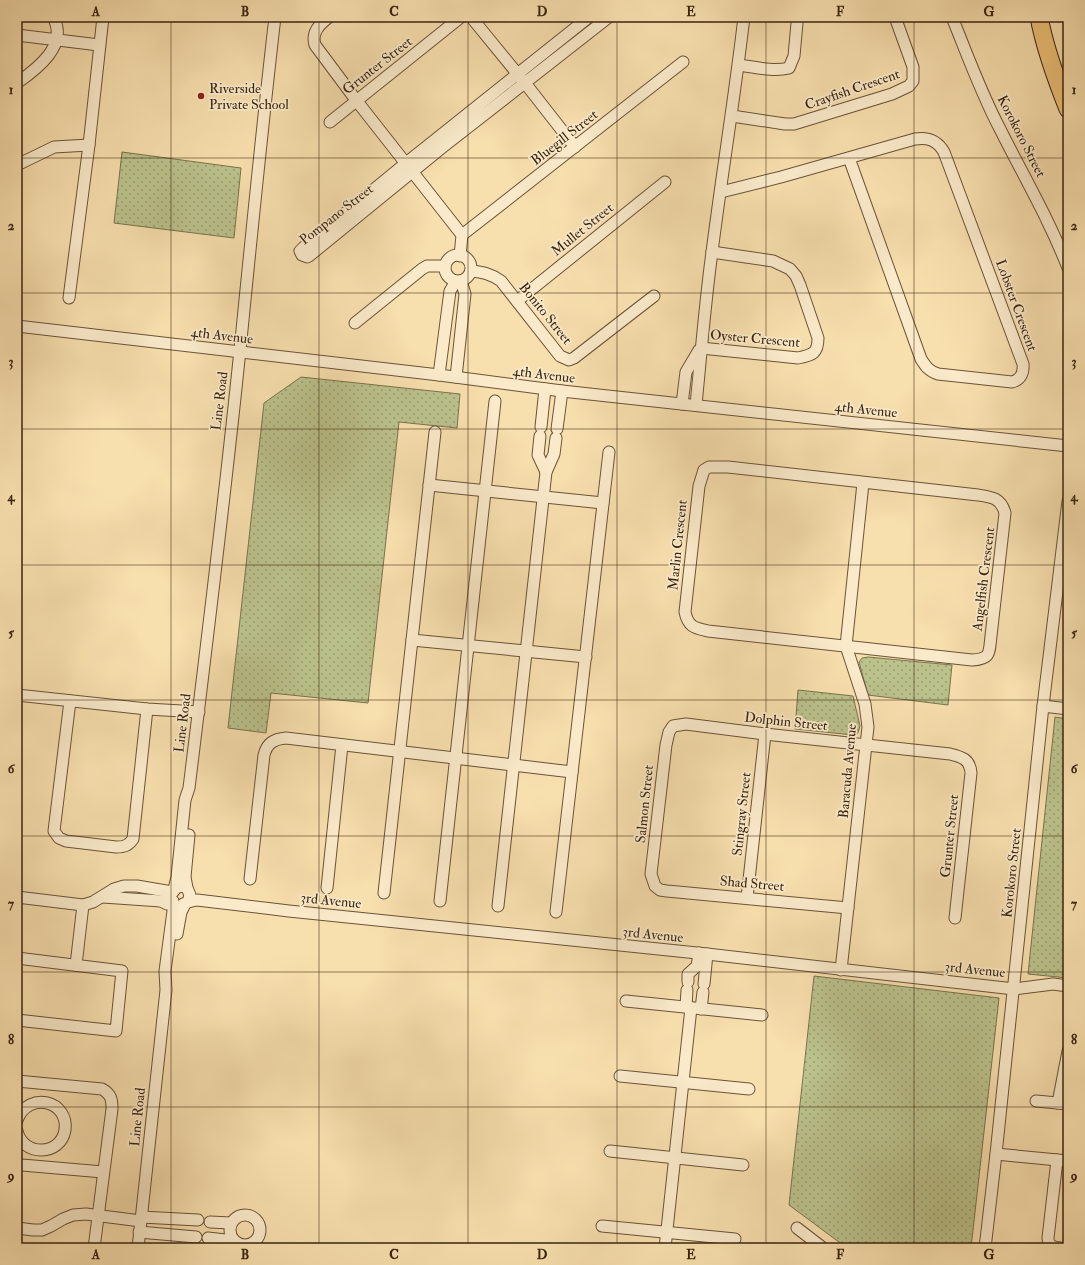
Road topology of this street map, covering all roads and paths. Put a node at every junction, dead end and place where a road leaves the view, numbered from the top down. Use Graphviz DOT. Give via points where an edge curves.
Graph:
graph roads {
  1 [pos="53,17"];
  2 [pos="102,17"];
  3 [pos="275,17"];
  4 [pos="329,17"];
  5 [pos="462,17"];
  6 [pos="471,17"];
  7 [pos="589,17"];
  8 [pos="608,17"];
  9 [pos="744,17"];
  10 [pos="895,17"];
  11 [pos="952,17"];
  12 [pos="1040,17"];
  13 [pos="797,23"];
  14 [pos="17,35"];
  15 [pos="56,40"];
  16 [pos="99,45"];
  17 [pos="554,46"];
  18 [pos="561,55"];
  19 [pos="683,62"];
  20 [pos="739,65"];
  21 [pos="522,79"];
  22 [pos="17,83"];
  23 [pos="1068,88"];
  24 [pos="356,100"];
  25 [pos="1068,109"];
  26 [pos="732,116"];
  27 [pos="330,122"];
  28 [pos="441,142"];
  29 [pos="89,144"];
  30 [pos="576,147"];
  31 [pos="849,158"];
  32 [pos="406,163"];
  33 [pos="17,165"];
  34 [pos="413,172"];
  35 [pos="665,182"];
  36 [pos="720,192"];
  37 [pos="376,195"];
  38 [pos="462,235"];
  39 [pos="325,236"];
  40 [pos="712,252"];
  41 [pos="460,256"];
  42 [pos="445,266"];
  43 [pos="1068,268"];
  44 [pos="471,271"];
  45 [pos="458,281"];
  46 [pos="654,296"];
  47 [pos="69,298"];
  48 [pos="517,300"];
  49 [pos="354,323"];
  50 [pos="17,326"];
  51 [pos="701,348"];
  52 [pos="240,352"];
  53 [pos="439,375"];
  54 [pos="456,377"];
  55 [pos="545,389"];
  56 [pos="562,391"];
  57 [pos="495,401"];
  58 [pos="682,404"];
  59 [pos="696,405"];
  60 [pos="435,432"];
  61 [pos="1068,446"];
  62 [pos="609,452"];
  63 [pos="546,472"];
  64 [pos="863,483"];
  65 [pos="429,484"];
  66 [pos="486,490"];
  67 [pos="543,496"];
  68 [pos="1068,501"];
  69 [pos="603,503"];
  70 [pos="412,640"];
  71 [pos="468,645"];
  72 [pos="846,646"];
  73 [pos="526,650"];
  74 [pos="586,657"];
  75 [pos="17,695"];
  76 [pos="70,700"];
  77 [pos="1043,706"];
  78 [pos="147,709"];
  79 [pos="1068,709"];
  80 [pos="198,712"];
  81 [pos="673,726"];
  82 [pos="765,734"];
  83 [pos="866,744"];
  84 [pos="342,745"];
  85 [pos="400,751"];
  86 [pos="456,758"];
  87 [pos="966,760"];
  88 [pos="514,764"];
  89 [pos="572,772"];
  90 [pos="189,788"];
  91 [pos="250,879"];
  92 [pos="655,886"];
  93 [pos="327,888"];
  94 [pos="384,893"];
  95 [pos="103,896"];
  96 [pos="187,896"];
  97 [pos="17,897"];
  98 [pos="173,898"];
  99 [pos="747,898"];
  100 [pos="440,901"];
  101 [pos="83,905"];
  102 [pos="498,906"];
  103 [pos="848,908"];
  104 [pos="556,912"];
  105 [pos="956,918"];
  106 [pos="703,954"];
  107 [pos="17,958"];
  108 [pos="76,965"];
  109 [pos="842,970"];
  110 [pos="1068,986"];
  111 [pos="1014,989"];
  112 [pos="166,990"];
  113 [pos="626,1001"];
  114 [pos="693,1008"];
  115 [pos="762,1015"];
  116 [pos="17,1020"];
  117 [pos="1068,1051"];
  118 [pos="620,1076"];
  119 [pos="17,1081"];
  120 [pos="684,1083"];
  121 [pos="46,1084"];
  122 [pos="750,1089"];
  123 [pos="1036,1101"];
  124 [pos="42,1102"];
  125 [pos="1063,1104"];
  126 [pos="17,1120"];
  127 [pos="17,1132"];
  128 [pos="42,1150"];
  129 [pos="610,1151"];
  130 [pos="996,1154"];
  131 [pos="676,1158"];
  132 [pos="1062,1160"];
  133 [pos="17,1163"];
  134 [pos="743,1165"];
  135 [pos="39,1166"];
  136 [pos="103,1172"];
  137 [pos="98,1216"];
  138 [pos="198,1220"];
  139 [pos="210,1222"];
  140 [pos="140,1223"];
  141 [pos="231,1223"];
  142 [pos="602,1226"];
  143 [pos="17,1228"];
  144 [pos="797,1228"];
  145 [pos="667,1233"];
  146 [pos="196,1237"];
  147 [pos="208,1238"];
  148 [pos="734,1239"];
  149 [pos="234,1241"];
  150 [pos="94,1248"];
  151 [pos="138,1248"];
  152 [pos="665,1248"];
  153 [pos="823,1248"];
  154 [pos="985,1248"];
  155 [pos="1060,1248"];
  1 -- 15 [label="street"];
  2 -- 16 [label="street"];
  3 -- 52 [label="street, Line Road"];
  4 -- 24 [label="street" via="316,30 313,40 319,52"];
  5 -- 24 [label="street, Grunter Street"];
  6 -- 21 [label="street"];
  7 -- 17 [label="street, Pompano Street"];
  8 -- 18 [label="street, Pompano Street"];
  9 -- 20 [label="street"];
  10 -- 26 [label="street, Crayfish Crescent" via="913,67 913,81 909,86 892,94 794,124"];
  11 -- 43 [label="street, Korokoro Street" via="999,128 1051,226"];
  12 -- 23 [label="highway"];
  12 -- 25 [label="highway" via="1043,36"];
  13 -- 20 [label="street" via="794,56 788,68 775,70"];
  14 -- 15 [label="street"];
  15 -- 16 [label="street"];
  15 -- 22 [label="street" via="44,61"];
  16 -- 29 [label="street"];
  17 -- 18 [label="street"];
  17 -- 21 [label="street, Pompano Street"];
  18 -- 21 [label="street, Pompano Street"];
  19 -- 30 [label="street, Bluegill Street"];
  20 -- 26 [label="street"];
  21 -- 28 [label="street, Pompano Street"];
  21 -- 30 [label="street"];
  24 -- 27 [label="street, Grunter Street"];
  24 -- 32 [label="street"];
  26 -- 36 [label="street"];
  28 -- 32 [label="street, Pompano Street"];
  28 -- 34 [label="street, Pompano Street"];
  29 -- 33 [label="street" via="54,147"];
  29 -- 47 [label="street"];
  30 -- 38 [label="street, Bluegill Street"];
  31 -- 31 [label="street, Lobster Crescent" via="922,138 931,139 941,146 1023,364 1022,375 1016,381 938,374 926,368"];
  31 -- 36 [label="street, Lobster Crescent"];
  32 -- 34 [label="street"];
  32 -- 37 [label="street, Pompano Street"];
  34 -- 37 [label="street, Pompano Street"];
  34 -- 38 [label="street"];
  35 -- 48 [label="street, Mullet Street"];
  36 -- 40 [label="street"];
  37 -- 39 [label="street, Pompano Street"];
  38 -- 41 [label="street"];
  40 -- 51 [label="street"];
  40 -- 51 [label="street, Oyster Crescent" via="773,261 790,269 800,285 818,338 818,346 814,353 798,358"];
  41 -- 42 [label="street" via="451,258"];
  41 -- 44 [label="street" via="469,261"];
  42 -- 45 [label="street" via="448,276"];
  42 -- 49 [label="street" via="427,266 422,269"];
  44 -- 45 [label="street" via="469,276"];
  44 -- 48 [label="street, Bonito Street" via="483,272 501,281"];
  45 -- 53 [label="street" via="450,291"];
  45 -- 54 [label="street" via="465,294"];
  46 -- 48 [label="street, Bonito Street" via="569,360 560,356"];
  50 -- 52 [label="street, 4th Avenue"];
  51 -- 58 [label="street, Oyster Crescent" via="686,372"];
  51 -- 59 [label="street"];
  52 -- 53 [label="street, 4th Avenue"];
  52 -- 80 [label="street, Line Road"];
  53 -- 54 [label="street, 4th Avenue"];
  54 -- 55 [label="street, 4th Avenue"];
  55 -- 56 [label="street, 4th Avenue"];
  55 -- 63 [label="street" via="538,455"];
  56 -- 58 [label="street, 4th Avenue"];
  56 -- 63 [label="street" via="554,454"];
  57 -- 66 [label="street"];
  58 -- 59 [label="street, 4th Avenue"];
  59 -- 61 [label="street, 4th Avenue"];
  60 -- 65 [label="street"];
  62 -- 69 [label="street"];
  63 -- 67 [label="street"];
  64 -- 72 [label="street, Baracuda Avenue"];
  64 -- 72 [label="street, Angelfish Crescent" via="997,499 1006,513 1005,524 990,650 987,656 972,660"];
  64 -- 72 [label="street, Marlin Crescent" via="728,468 709,467 704,470 699,486 685,612 687,621 698,629"];
  65 -- 66 [label="street"];
  65 -- 70 [label="street"];
  66 -- 67 [label="street"];
  66 -- 71 [label="street"];
  67 -- 69 [label="street"];
  67 -- 73 [label="street"];
  68 -- 77 [label="street, Korokoro Street"];
  69 -- 74 [label="street"];
  70 -- 71 [label="street"];
  70 -- 85 [label="street"];
  71 -- 73 [label="street"];
  71 -- 86 [label="street"];
  72 -- 83 [label="street, Baracuda Avenue" via="865,704 868,726"];
  73 -- 74 [label="street"];
  73 -- 88 [label="street"];
  74 -- 89 [label="street"];
  75 -- 76 [label="street"];
  76 -- 78 [label="street"];
  76 -- 78 [label="street" via="54,831 58,838 66,841 122,847 129,844 133,838"];
  77 -- 79 [label="street"];
  77 -- 111 [label="street, Korokoro Street"];
  78 -- 80 [label="street"];
  80 -- 90 [label="street, Line Road"];
  81 -- 82 [label="street, Dolphin Street" via="686,724"];
  81 -- 92 [label="street, Salmon Street" via="666,745 651,874"];
  82 -- 83 [label="street, Dolphin Street"];
  82 -- 99 [label="street, Stingray Street"];
  83 -- 87 [label="street, Dolphin Street" via="950,754"];
  83 -- 103 [label="street, Baracuda Avenue"];
  84 -- 85 [label="street"];
  84 -- 91 [label="street" via="286,738 271,742 266,747"];
  84 -- 93 [label="street"];
  85 -- 86 [label="street"];
  85 -- 94 [label="street"];
  86 -- 88 [label="street"];
  86 -- 100 [label="street"];
  87 -- 105 [label="street, Grunter Street" via="971,774"];
  88 -- 89 [label="street"];
  88 -- 102 [label="street"];
  89 -- 104 [label="street"];
  90 -- 96 [label="street, Line Road" via="191,801 185,877"];
  90 -- 98 [label="street, Line Road" via="185,800"];
  92 -- 99 [label="street, Shad Street" via="667,891"];
  95 -- 98 [label="street" via="162,901"];
  95 -- 98 [label="street" via="124,886 137,886"];
  95 -- 101 [label="street"];
  96 -- 98 [label="street" via="178,904"];
  96 -- 98 [label="street" via="180,886"];
  96 -- 106 [label="street, 3rd Avenue" via="197,900 289,911"];
  96 -- 112 [label="street, Line Road" via="181,912"];
  97 -- 101 [label="street"];
  98 -- 112 [label="street, Line Road" via="165,971"];
  99 -- 103 [label="street, Shad Street"];
  101 -- 108 [label="street"];
  103 -- 109 [label="street, Baracuda Avenue"];
  106 -- 109 [label="street, 3rd Avenue"];
  106 -- 114 [label="street" via="703,988"];
  106 -- 114 [label="street" via="697,966 688,974 687,986"];
  107 -- 108 [label="street"];
  108 -- 116 [label="street" via="122,971 116,1031"];
  109 -- 111 [label="street, 3rd Avenue"];
  110 -- 111 [label="street, 3rd Avenue" via="1053,984"];
  111 -- 130 [label="street, Korokoro Street"];
  112 -- 140 [label="street, Line Road"];
  113 -- 114 [label="street"];
  114 -- 115 [label="street"];
  114 -- 120 [label="street"];
  117 -- 125 [label="street"];
  118 -- 120 [label="street"];
  119 -- 121 [label="street"];
  120 -- 122 [label="street"];
  120 -- 131 [label="street"];
  121 -- 124 [label="street"];
  121 -- 136 [label="street" via="102,1089 110,1096 112,1109"];
  123 -- 125 [label="street"];
  124 -- 126 [label="street" via="26,1106"];
  124 -- 128 [label="street" via="57,1108 65,1121 63,1136 58,1143 52,1148"];
  127 -- 128 [label="street" via="29,1148"];
  128 -- 135 [label="street"];
  129 -- 131 [label="street"];
  130 -- 132 [label="street"];
  130 -- 154 [label="street, Korokoro Street"];
  131 -- 134 [label="street"];
  131 -- 145 [label="street"];
  132 -- 155 [label="street" via="1048,1238 1051,1246"];
  133 -- 135 [label="street"];
  135 -- 136 [label="street"];
  136 -- 137 [label="street"];
  137 -- 140 [label="street"];
  137 -- 143 [label="street" via="73,1215 62,1218 42,1230"];
  137 -- 150 [label="street"];
  138 -- 140 [label="street"];
  139 -- 141 [label="street"];
  140 -- 146 [label="street"];
  140 -- 151 [label="street, Line Road"];
  141 -- 149 [label="street" via="230,1232"];
  141 -- 149 [label="street" via="239,1216 249,1215 257,1221 261,1229 258,1240 252,1244 244,1246"];
  142 -- 145 [label="street"];
  144 -- 153 [label="street"];
  145 -- 148 [label="street"];
  145 -- 152 [label="street"];
  147 -- 149 [label="street"];
}
